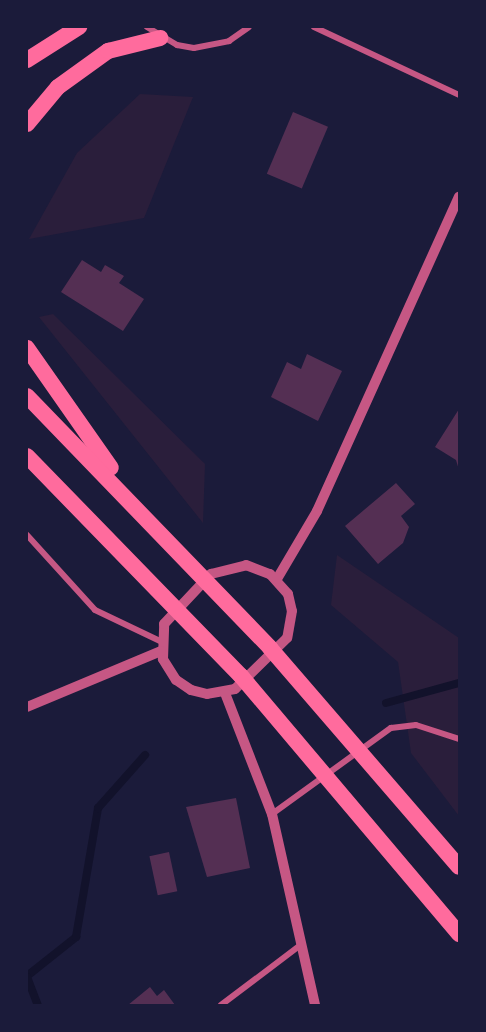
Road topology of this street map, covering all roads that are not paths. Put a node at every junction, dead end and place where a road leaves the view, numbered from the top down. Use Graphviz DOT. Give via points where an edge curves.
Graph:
graph roads {
  1 [pos="79,27"];
  2 [pos="249,27"];
  3 [pos="314,27"];
  4 [pos="154,32"];
  5 [pos="27,60"];
  6 [pos="459,95"];
  7 [pos="27,124"];
  8 [pos="459,197"];
  9 [pos="27,348"];
  10 [pos="27,396"];
  11 [pos="27,456"];
  12 [pos="137,506"];
  13 [pos="27,535"];
  14 [pos="277,579"];
  15 [pos="160,646"];
  16 [pos="225,693"];
  17 [pos="27,707"];
  18 [pos="459,739"];
  19 [pos="272,814"];
  20 [pos="459,867"];
  21 [pos="457,932"];
  22 [pos="302,944"];
  23 [pos="221,1005"];
  24 [pos="315,1005"];
  1 -- 5 [label="highway"];
  2 -- 4 [label="street" via="212,47 194,48"];
  3 -- 6 [label="street"];
  4 -- 7 [label="highway" via="108,51 58,87"];
  8 -- 14 [label="street" via="317,511"];
  9 -- 12 [label="highway"];
  10 -- 12 [label="highway"];
  11 -- 21 [label="highway" via="241,676"];
  12 -- 20 [label="highway" via="400,794"];
  13 -- 15 [label="street" via="95,610"];
  14 -- 15 [label="street" via="246,565 219,569 173,609"];
  14 -- 16 [label="street" via="291,602 288,638 244,683"];
  15 -- 16 [label="street" via="183,686 199,693"];
  15 -- 17 [label="street"];
  16 -- 19 [label="street"];
  18 -- 19 [label="street" via="416,725 392,728"];
  19 -- 22 [label="street"];
  22 -- 23 [label="street"];
  22 -- 24 [label="street"];
}
